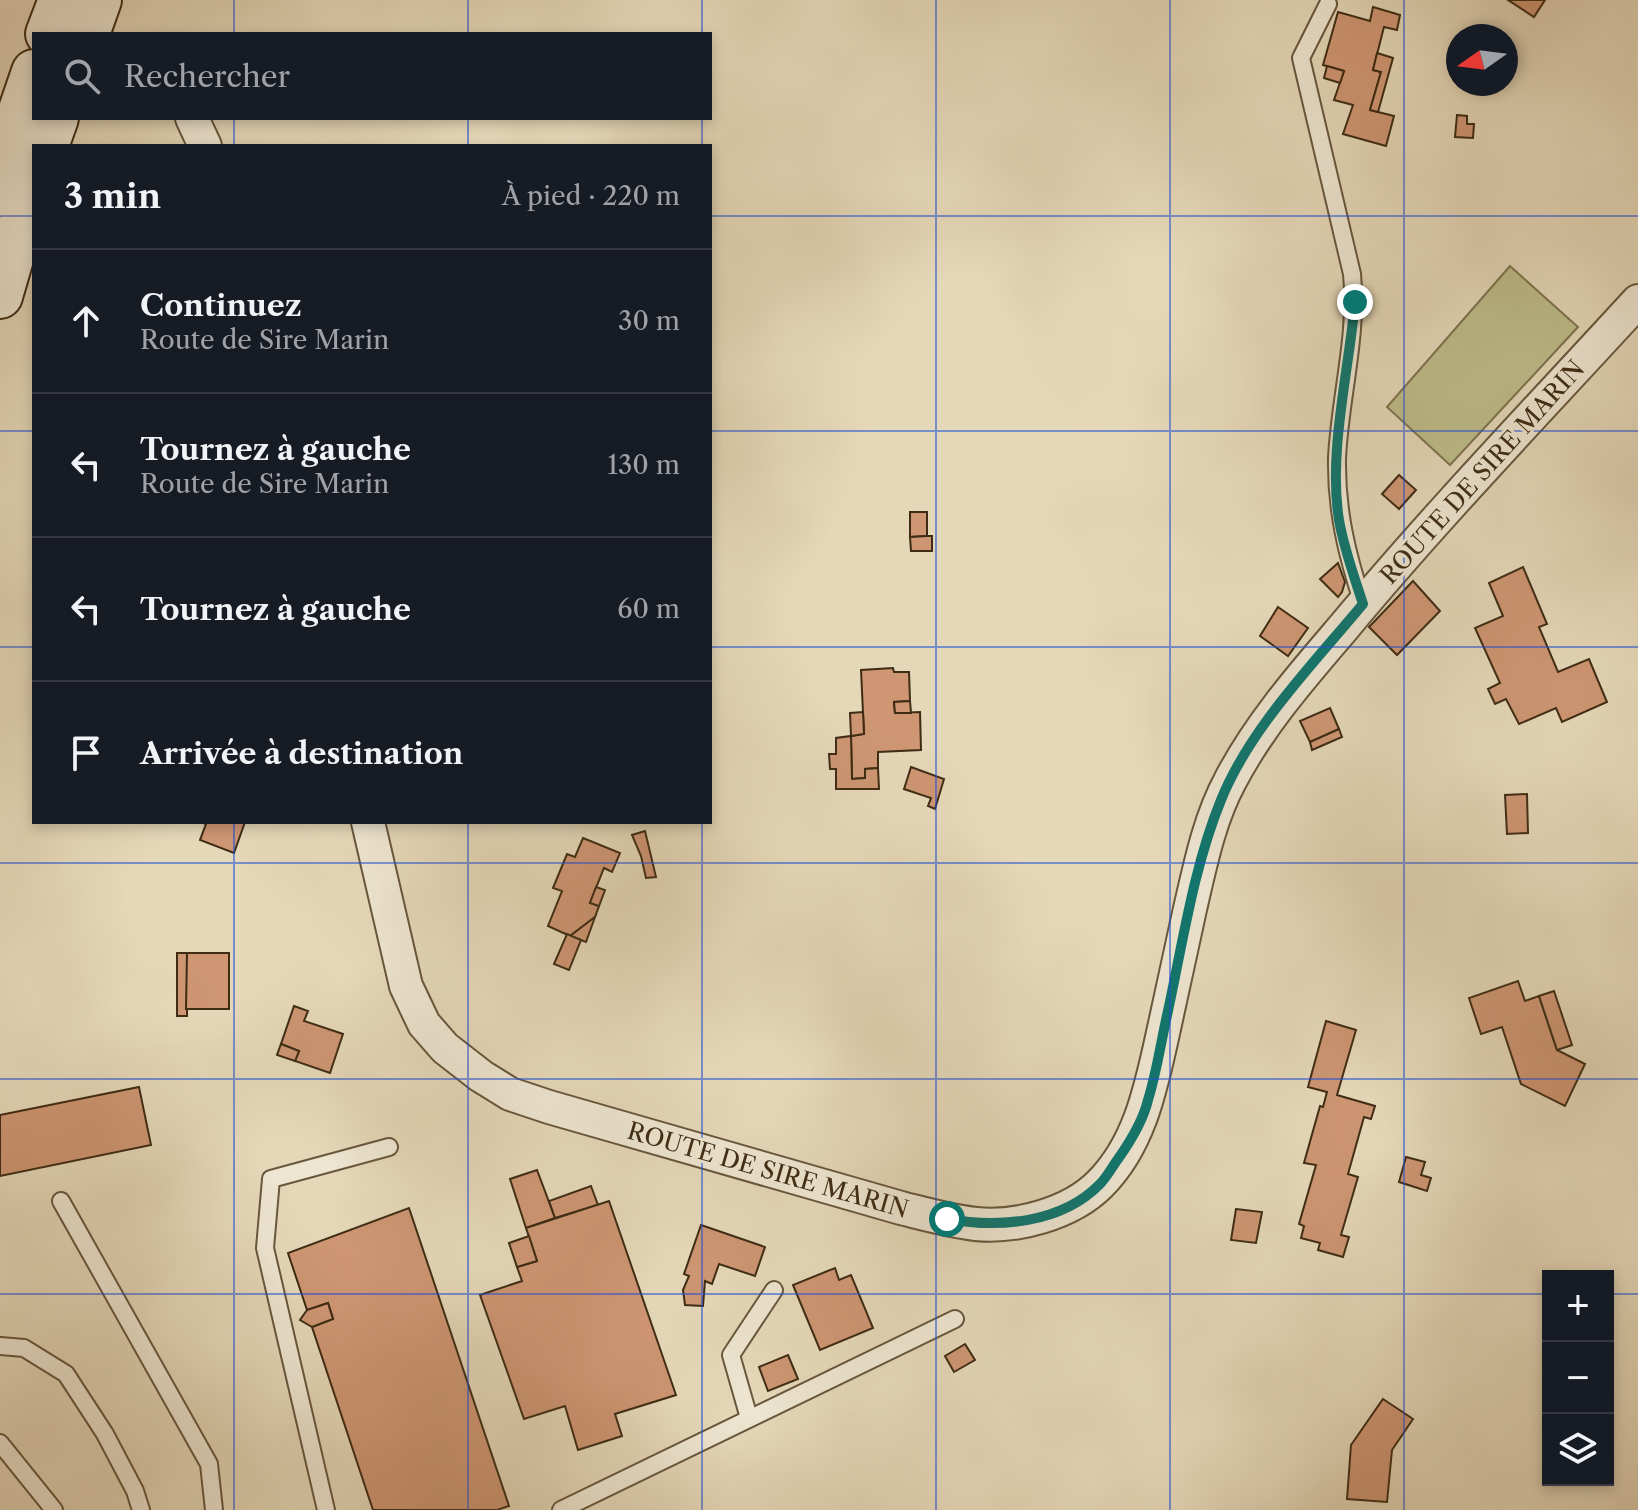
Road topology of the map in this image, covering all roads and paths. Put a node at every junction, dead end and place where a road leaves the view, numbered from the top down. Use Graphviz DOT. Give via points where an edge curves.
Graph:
graph roads {
  1 [pos="99,0"];
  2 [pos="1328,4"];
  3 [pos="60,27"];
  4 [pos="32,78"];
  5 [pos="55,120"];
  6 [pos="193,120"];
  7 [pos="47,144"];
  8 [pos="204,144"];
  9 [pos="32,187"];
  10 [pos="0,194"];
  11 [pos="0,296"];
  12 [pos="1638,301"];
  13 [pos="1363,604"];
  14 [pos="368,824"];
  15 [pos="389,1147"];
  16 [pos="61,1201"];
  17 [pos="774,1290"];
  18 [pos="955,1319"];
  19 [pos="0,1346"];
  20 [pos="749,1418"];
  21 [pos="0,1443"];
  22 [pos="54,1510"];
  23 [pos="141,1510"];
  24 [pos="214,1510"];
  25 [pos="326,1510"];
  26 [pos="561,1510"];
  1 -- 3 [label="main road"];
  2 -- 13 [label="lane" via="1301,58 1352,274 1355,302 1337,488 1339,518"];
  4 -- 10 [label="main road" via="7,151"];
  5 -- 7 [label="main road"];
  6 -- 8 [label="street"];
  9 -- 11 [label="main road"];
  12 -- 13 [label="street, ROUTE DE SIRE MARIN"];
  13 -- 14 [label="street, ROUTE DE SIRE MARIN" via="1286,696 1245,753 1220,800 1200,864 1148,1103 1128,1144 1101,1183 1082,1199 1030,1219 977,1224 901,1208 510,1094 445,1048 424,1024 406,986"];
  15 -- 25 [label="lane" via="271,1179 265,1248"];
  16 -- 24 [label="lane" via="209,1464"];
  17 -- 20 [label="lane" via="731,1355"];
  18 -- 20 [label="lane"];
  19 -- 23 [label="lane" via="24,1348 66,1374 105,1434"];
  20 -- 26 [label="lane"];
  21 -- 22 [label="lane"];
}
